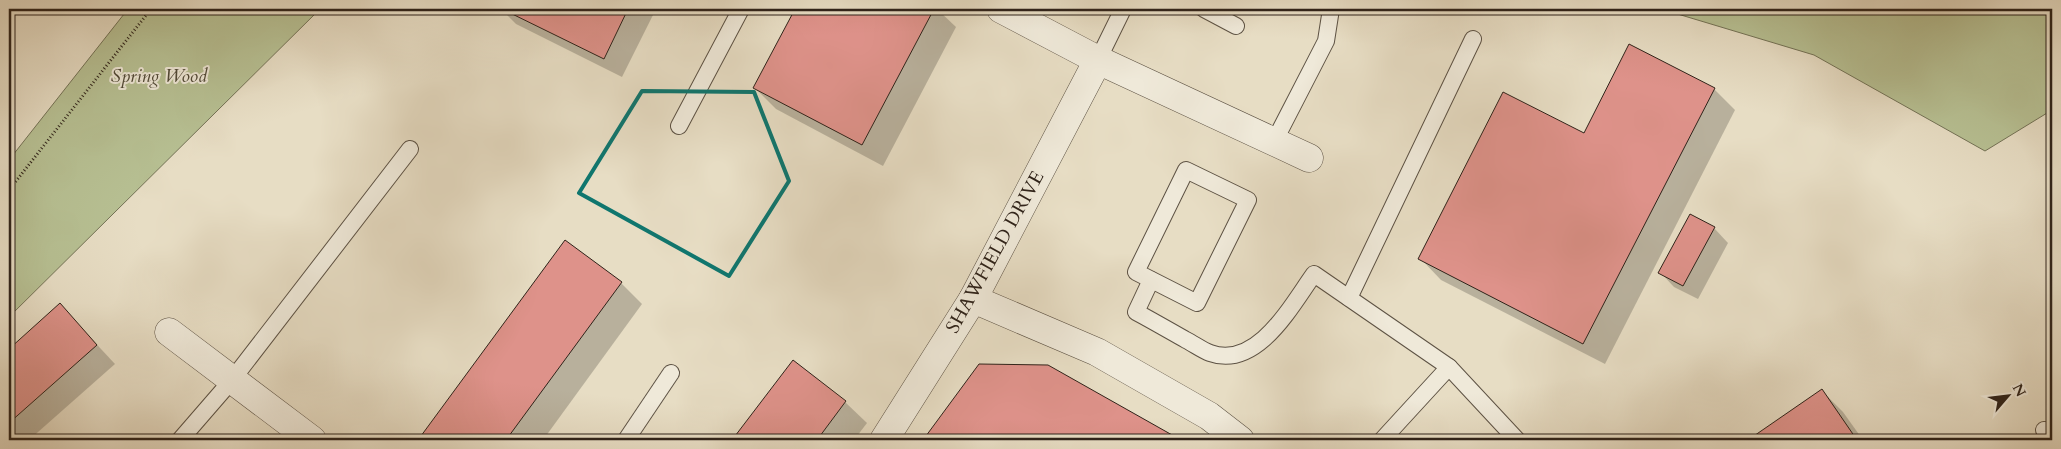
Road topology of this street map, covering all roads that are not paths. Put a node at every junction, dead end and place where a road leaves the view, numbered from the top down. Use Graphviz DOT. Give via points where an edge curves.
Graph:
graph roads {
  1 [pos="741,9"];
  2 [pos="1001,9"];
  3 [pos="1123,9"];
  4 [pos="1204,9"];
  5 [pos="1331,9"];
  6 [pos="1236,26"];
  7 [pos="1473,39"];
  8 [pos="1098,60"];
  9 [pos="679,126"];
  10 [pos="1274,142"];
  11 [pos="410,149"];
  12 [pos="1309,158"];
  13 [pos="1151,280"];
  14 [pos="1348,298"];
  15 [pos="973,299"];
  16 [pos="169,332"];
  17 [pos="1449,367"];
  18 [pos="671,372"];
  19 [pos="232,380"];
  20 [pos="180,440"];
  21 [pos="312,440"];
  22 [pos="626,440"];
  23 [pos="884,440"];
  24 [pos="1240,440"];
  25 [pos="1382,440"];
  26 [pos="1517,440"];
  1 -- 9 [label="lane"];
  2 -- 8 [label="street"];
  3 -- 8 [label="lane"];
  4 -- 6 [label="lane"];
  5 -- 10 [label="lane" via="1326,41"];
  7 -- 14 [label="lane"];
  8 -- 10 [label="street"];
  8 -- 15 [label="street, SHAWFIELD DRIVE"];
  10 -- 12 [label="street"];
  11 -- 19 [label="lane"];
  13 -- 13 [label="lane" via="1197,303 1248,200 1186,170 1136,272"];
  13 -- 14 [label="lane" via="1136,312 1210,353 1229,356 1245,353 1273,330 1314,274"];
  14 -- 17 [label="lane"];
  15 -- 23 [label="street, SHAWFIELD DRIVE"];
  15 -- 24 [label="street" via="1098,352 1208,416"];
  16 -- 19 [label="street"];
  17 -- 25 [label="lane"];
  17 -- 26 [label="lane"];
  18 -- 22 [label="lane"];
  19 -- 20 [label="lane"];
  19 -- 21 [label="street"];
}
